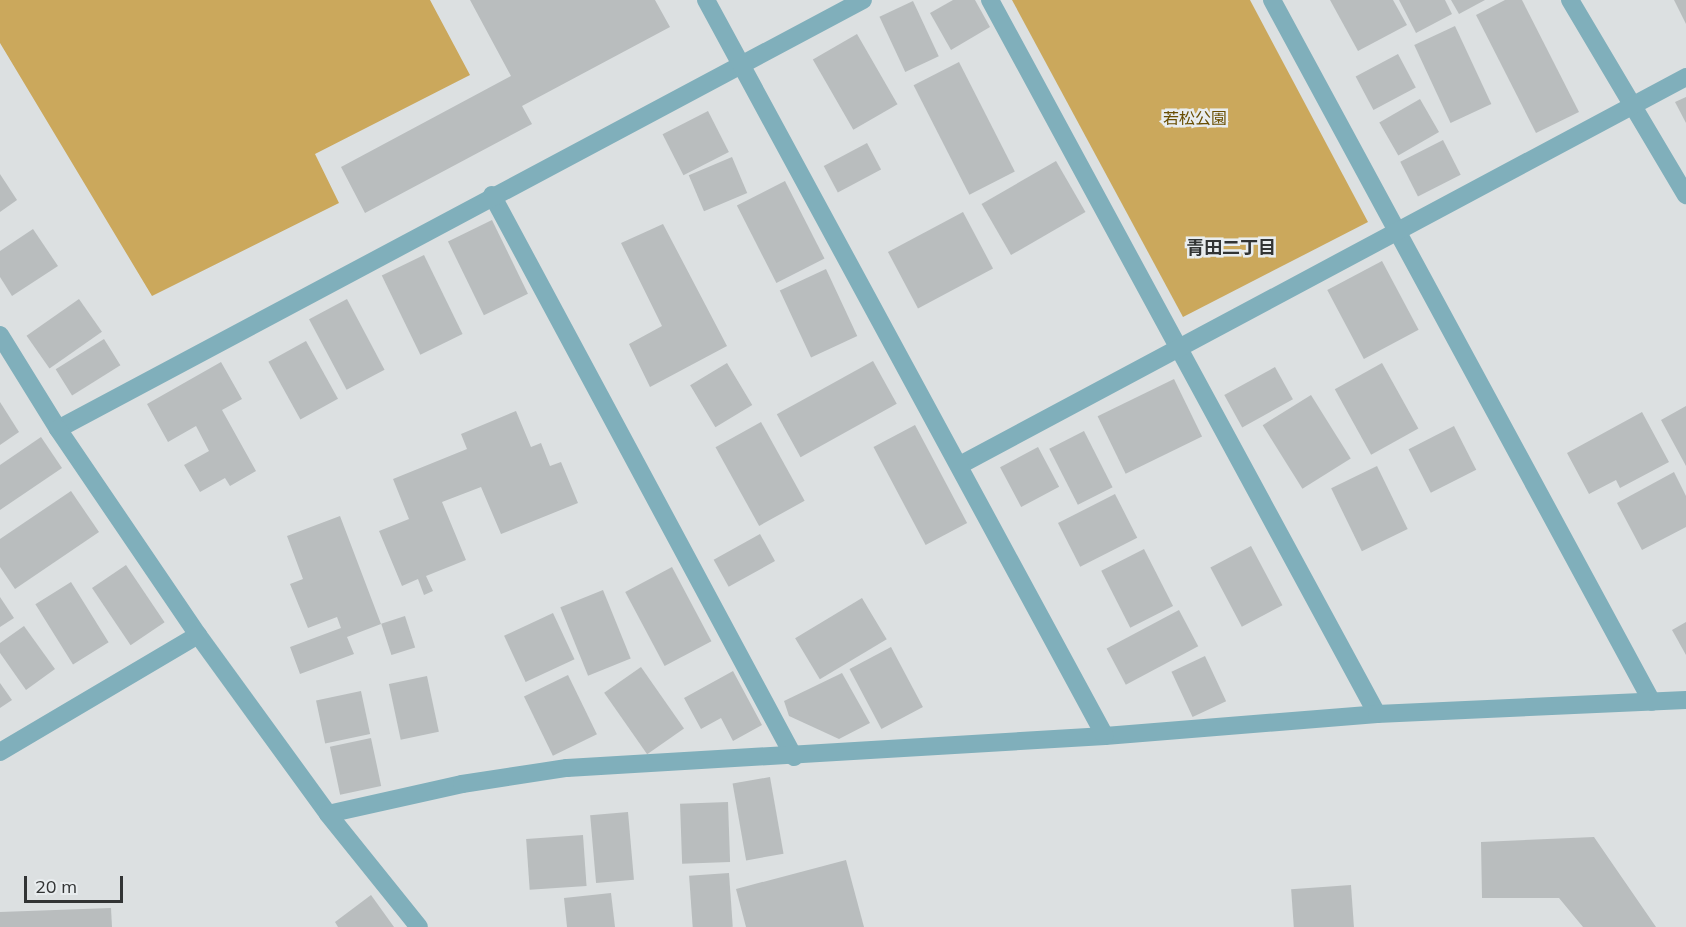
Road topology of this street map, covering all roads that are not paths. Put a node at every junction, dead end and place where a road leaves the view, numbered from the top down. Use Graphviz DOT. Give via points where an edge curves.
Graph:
graph roads {
  1 [pos="706,0"];
  2 [pos="863,0"];
  3 [pos="990,0"];
  4 [pos="1570,0"];
  5 [pos="1276,2"];
  6 [pos="742,68"];
  7 [pos="1686,77"];
  8 [pos="1632,106"];
  9 [pos="492,195"];
  10 [pos="1686,195"];
  11 [pos="1395,231"];
  12 [pos="0,335"];
  13 [pos="1177,350"];
  14 [pos="58,429"];
  15 [pos="960,465"];
  16 [pos="198,635"];
  17 [pos="1686,700"];
  18 [pos="1652,702"];
  19 [pos="1377,714"];
  20 [pos="1106,736"];
  21 [pos="0,752"];
  22 [pos="794,756"];
  23 [pos="328,814"];
  24 [pos="419,927"];
  1 -- 6 [label="street"];
  2 -- 6 [label="street"];
  3 -- 13 [label="street"];
  4 -- 8 [label="street"];
  5 -- 11 [label="street"];
  6 -- 9 [label="street"];
  6 -- 15 [label="street"];
  7 -- 8 [label="street"];
  8 -- 10 [label="street"];
  8 -- 11 [label="street"];
  9 -- 14 [label="street"];
  9 -- 22 [label="street"];
  11 -- 13 [label="street"];
  11 -- 18 [label="street"];
  12 -- 14 [label="street"];
  13 -- 15 [label="street"];
  13 -- 19 [label="street"];
  14 -- 16 [label="street"];
  15 -- 20 [label="street"];
  16 -- 21 [label="street"];
  16 -- 23 [label="street"];
  17 -- 18 [label="street"];
  18 -- 19 [label="street"];
  19 -- 20 [label="street"];
  20 -- 22 [label="street"];
  22 -- 23 [label="street" via="567,768 462,784"];
  23 -- 24 [label="street"];
}
